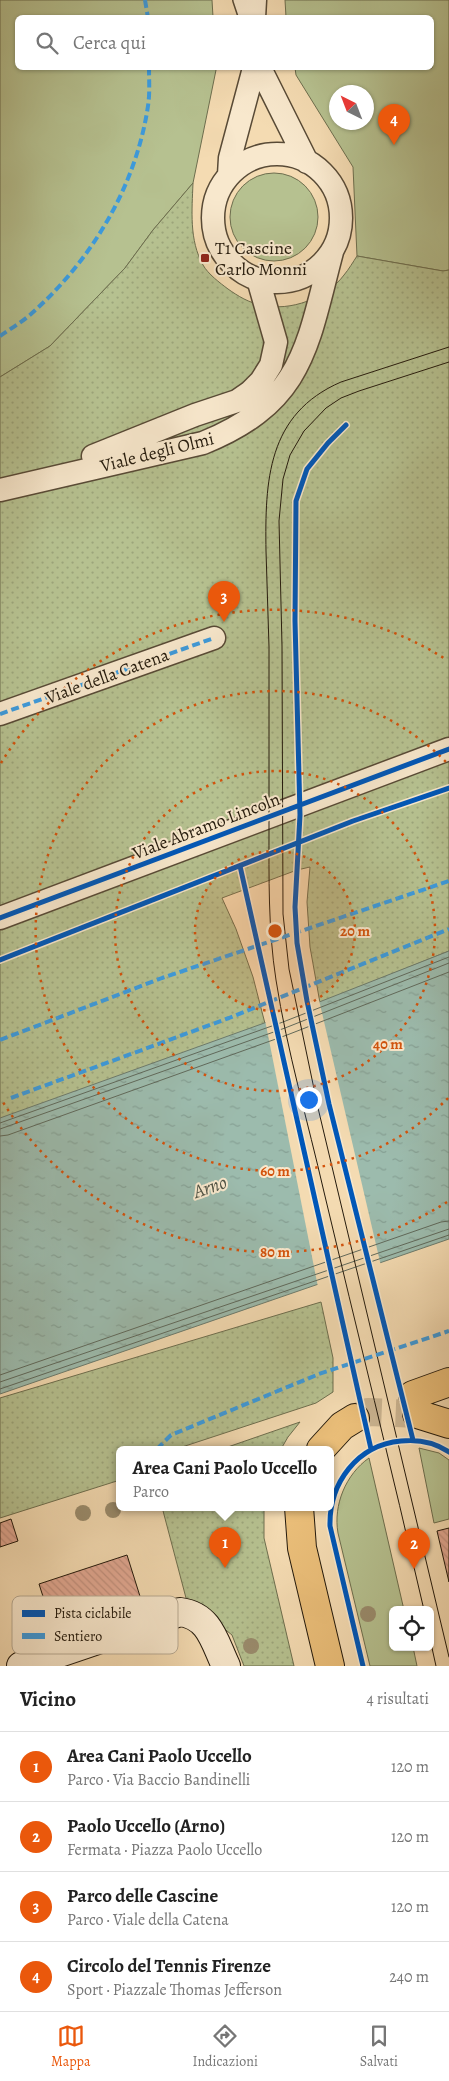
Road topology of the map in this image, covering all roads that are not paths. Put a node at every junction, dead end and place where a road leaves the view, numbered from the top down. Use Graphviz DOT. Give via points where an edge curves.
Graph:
graph roads {
  1 [pos="238,0"];
  2 [pos="255,0"];
  3 [pos="244,15"];
  4 [pos="254,15"];
  5 [pos="253,70"];
  6 [pos="261,70"];
  7 [pos="307,162"];
  8 [pos="229,175"];
  9 [pos="332,252"];
  10 [pos="258,279"];
  11 [pos="10,488"];
  12 [pos="214,638"];
  13 [pos="0,714"];
  14 [pos="449,749"];
  15 [pos="0,918"];
  16 [pos="449,1382"];
  17 [pos="355,1418"];
  18 [pos="449,1424"];
  19 [pos="324,1446"];
  20 [pos="299,1511"];
  21 [pos="178,1613"];
  22 [pos="56,1654"];
  23 [pos="21,1666"];
  24 [pos="226,1666"];
  25 [pos="330,1666"];
  1 -- 3 [label="lane"];
  2 -- 4 [label="street"];
  5 -- 8 [label="street" via="230,158"];
  6 -- 7 [label="street"];
  7 -- 8 [label="street" via="284,154 268,154 247,161"];
  7 -- 9 [label="street" via="328,179 341,209 341,224"];
  8 -- 10 [label="street" via="214,204 214,233 229,261"];
  9 -- 10 [label="street" via="307,275 290,281"];
  9 -- 11 [label="street, Viale degli Olmi" via="302,358 280,390 250,419 203,443"];
  10 -- 11 [label="street, Viale degli Olmi" via="276,342 271,365 250,392 225,407 195,415"];
  12 -- 13 [label="street, Viale della Catena"];
  14 -- 15 [label="street, Viale Abramo Lincoln"];
  16 -- 18 [label="main road" via="415,1404"];
  17 -- 19 [label="main road" via="342,1426"];
  20 -- 25 [label="main road" via="302,1548"];
  21 -- 24 [label="street" via="200,1618"];
  22 -- 23 [label="street"];
}
